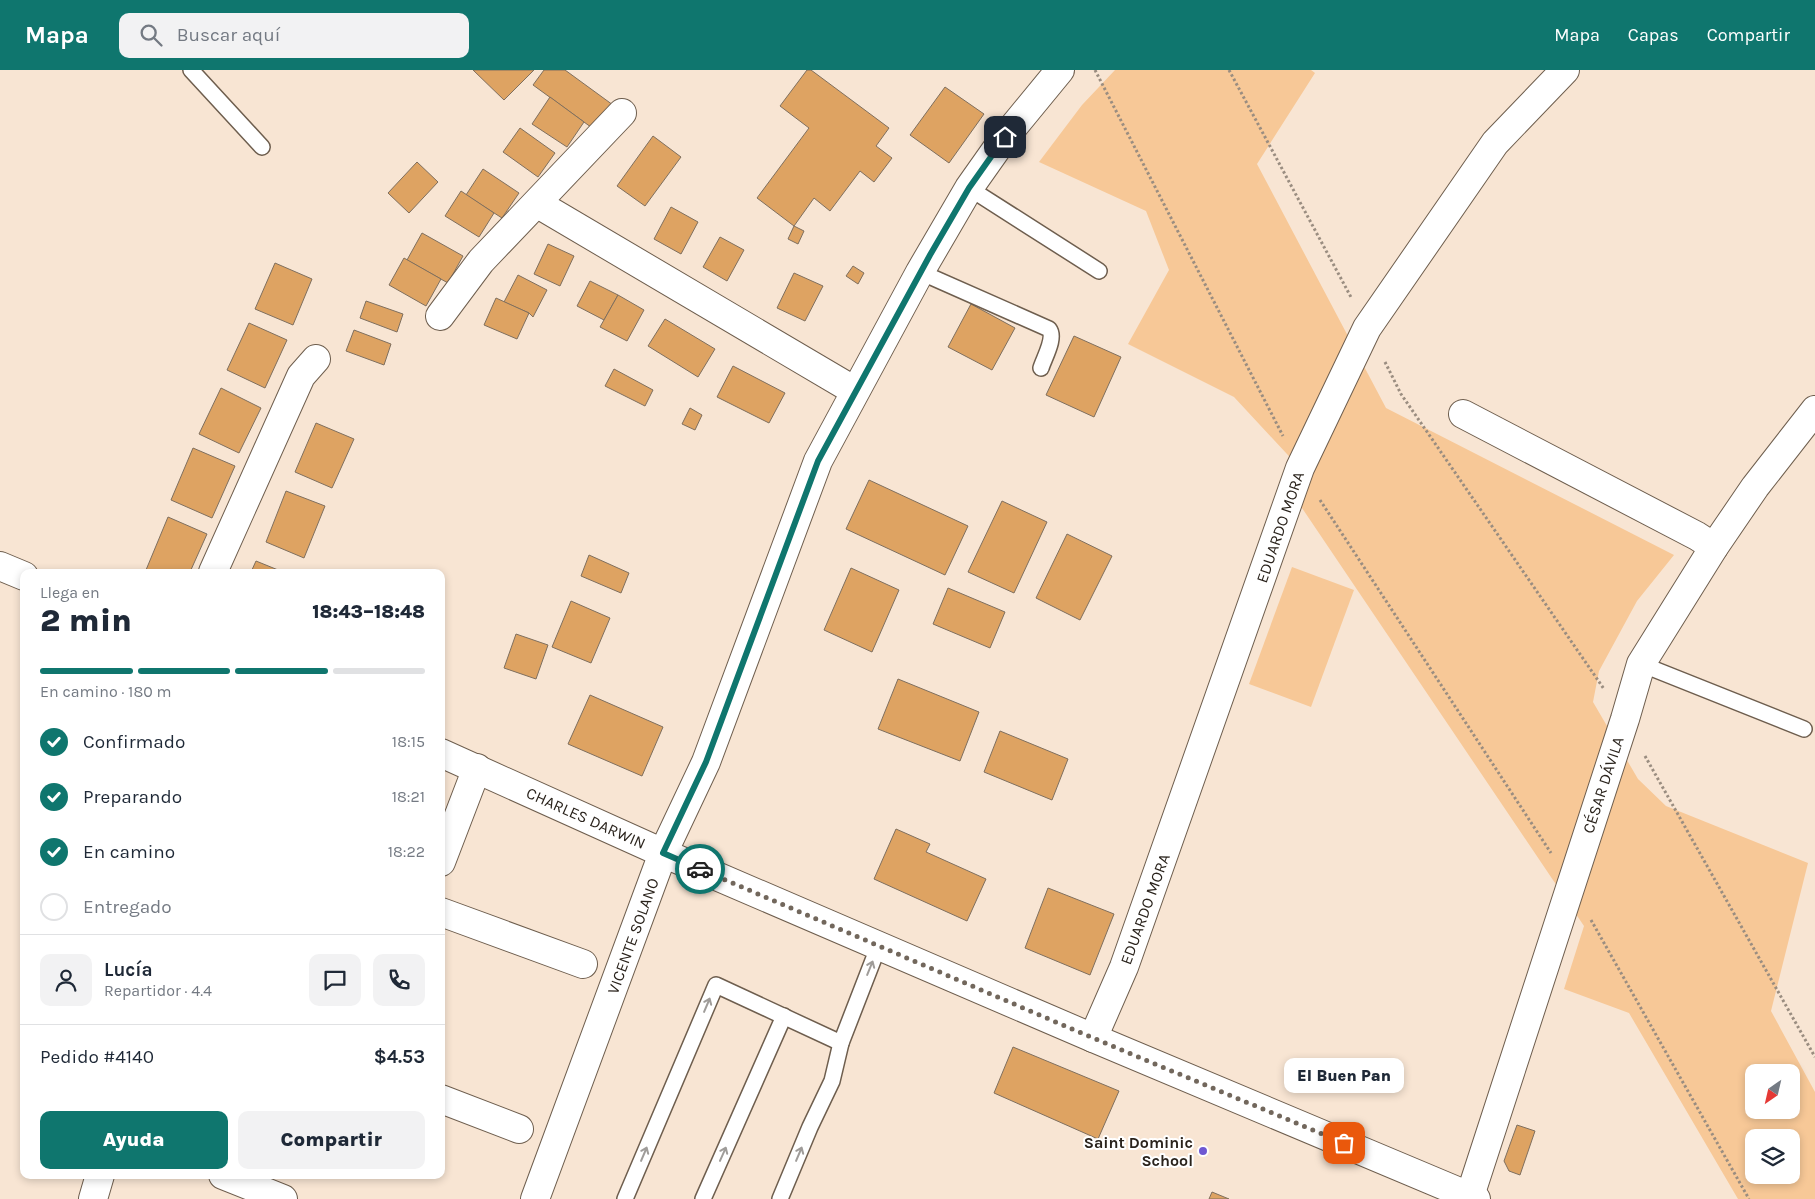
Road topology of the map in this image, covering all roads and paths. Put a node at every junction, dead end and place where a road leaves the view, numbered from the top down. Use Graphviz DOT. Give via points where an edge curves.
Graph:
graph roads {
  1 [pos="191,70"];
  2 [pos="1060,70"];
  3 [pos="1095,70"];
  4 [pos="1229,70"];
  5 [pos="1565,70"];
  6 [pos="622,113"];
  7 [pos="262,148"];
  8 [pos="969,188"];
  9 [pos="538,204"];
  10 [pos="1099,271"];
  11 [pos="920,272"];
  12 [pos="440,316"];
  13 [pos="1367,328"];
  14 [pos="316,359"];
  15 [pos="1041,368"];
  16 [pos="855,391"];
  17 [pos="1815,410"];
  18 [pos="1463,414"];
  19 [pos="1300,468"];
  20 [pos="1714,547"];
  21 [pos="0,566"];
  22 [pos="214,569"];
  23 [pos="20,574"];
  24 [pos="1641,664"];
  25 [pos="1625,719"];
  26 [pos="1804,729"];
  27 [pos="445,755"];
  28 [pos="477,768"];
  29 [pos="445,852"];
  30 [pos="663,853"];
  31 [pos="1571,884"];
  32 [pos="445,913"];
  33 [pos="879,946"];
  34 [pos="583,964"];
  35 [pos="784,1016"];
  36 [pos="1093,1038"];
  37 [pos="841,1043"];
  38 [pos="1815,1057"];
  39 [pos="445,1101"];
  40 [pos="519,1129"];
  41 [pos="99,1179"];
  42 [pos="233,1179"];
  43 [pos="1471,1198"];
  44 [pos="93,1199"];
  45 [pos="283,1199"];
  46 [pos="535,1199"];
  47 [pos="625,1199"];
  48 [pos="703,1199"];
  49 [pos="780,1199"];
  50 [pos="1749,1199"];
  1 -- 7 [label="lane"];
  2 -- 8 [label="street, VICENTE SOLANO" via="1005,137"];
  3 -- 19 [label="path"];
  4 -- 13 [label="path"];
  5 -- 13 [label="street, EDUARDO MORA" via="1495,143"];
  6 -- 9 [label="street"];
  8 -- 10 [label="lane"];
  8 -- 11 [label="street, VICENTE SOLANO"];
  9 -- 12 [label="street" via="481,261"];
  9 -- 16 [label="street"];
  11 -- 15 [label="lane" via="1049,329 1051,338"];
  11 -- 16 [label="street, VICENTE SOLANO"];
  13 -- 19 [label="street, EDUARDO MORA"];
  13 -- 25 [label="path" via="1401,394"];
  14 -- 22 [label="street" via="301,376"];
  16 -- 30 [label="street, VICENTE SOLANO" via="818,461 706,762"];
  17 -- 20 [label="street, CÉSAR DÁVILA" via="1755,487"];
  18 -- 20 [label="street"];
  19 -- 31 [label="path"];
  19 -- 36 [label="street, EDUARDO MORA" via="1124,967"];
  20 -- 24 [label="street, CÉSAR DÁVILA"];
  21 -- 23 [label="street"];
  24 -- 25 [label="street, CÉSAR DÁVILA"];
  24 -- 26 [label="lane"];
  25 -- 31 [label="street, CÉSAR DÁVILA"];
  25 -- 38 [label="path"];
  27 -- 28 [label="street, CHARLES DARWIN"];
  28 -- 29 [label="street"];
  28 -- 30 [label="street, CHARLES DARWIN"];
  30 -- 33 [label="street, CHARLES DARWIN"];
  30 -- 46 [label="street, VICENTE SOLANO"];
  31 -- 43 [label="street, CÉSAR DÁVILA"];
  31 -- 50 [label="path"];
  32 -- 34 [label="street"];
  33 -- 36 [label="street, CHARLES DARWIN"];
  37 -- 33 [label="lane, one-way"];
  35 -- 37 [label="lane"];
  47 -- 35 [label="lane, one-way" via="716,985"];
  48 -- 35 [label="lane, one-way"];
  36 -- 43 [label="street, CHARLES DARWIN"];
  49 -- 37 [label="lane, one-way" via="832,1082"];
  39 -- 40 [label="street"];
  41 -- 44 [label="street"];
  42 -- 45 [label="street"];
}
